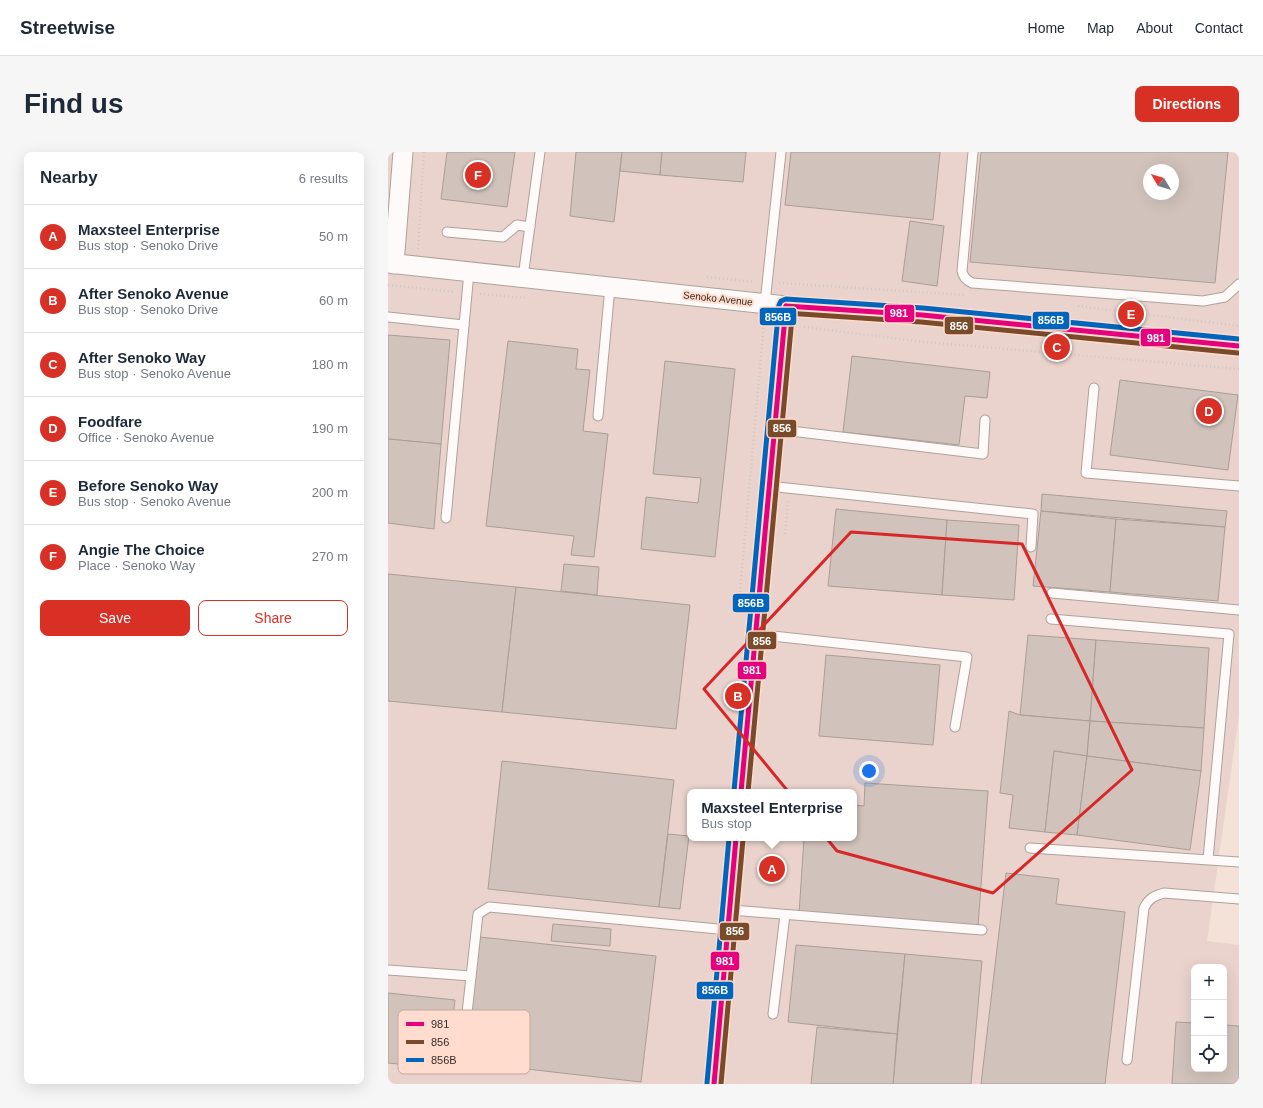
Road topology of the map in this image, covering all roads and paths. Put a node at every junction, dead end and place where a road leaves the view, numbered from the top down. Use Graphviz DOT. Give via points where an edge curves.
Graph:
graph roads {
  1 [pos="403,152"];
  2 [pos="424,152"];
  3 [pos="540,152"];
  4 [pos="781,152"];
  5 [pos="973,152"];
  6 [pos="530,227"];
  7 [pos="447,232"];
  8 [pos="418,251"];
  9 [pos="391,264"];
  10 [pos="469,272"];
  11 [pos="523,277"];
  12 [pos="777,283"];
  13 [pos="1239,284"];
  14 [pos="610,287"];
  15 [pos="966,295"];
  16 [pos="765,303"];
  17 [pos="786,306"];
  18 [pos="1074,306"];
  19 [pos="388,317"];
  20 [pos="764,322"];
  21 [pos="464,325"];
  22 [pos="784,325"];
  23 [pos="1239,326"];
  24 [pos="1239,346"];
  25 [pos="1239,369"];
  26 [pos="1094,388"];
  27 [pos="598,416"];
  28 [pos="985,420"];
  29 [pos="774,429"];
  30 [pos="768,486"];
  31 [pos="1239,486"];
  32 [pos="446,518"];
  33 [pos="1031,547"];
  34 [pos="740,588"];
  35 [pos="1052,593"];
  36 [pos="1239,610"];
  37 [pos="1051,619"];
  38 [pos="754,634"];
  39 [pos="955,727"];
  40 [pos="740,789"];
  41 [pos="736,841"];
  42 [pos="1030,848"];
  43 [pos="1208,860"];
  44 [pos="1239,862"];
  45 [pos="1239,899"];
  46 [pos="731,910"];
  47 [pos="784,915"];
  48 [pos="728,930"];
  49 [pos="982,930"];
  50 [pos="388,970"];
  51 [pos="471,976"];
  52 [pos="467,1010"];
  53 [pos="773,1014"];
  54 [pos="1127,1060"];
  55 [pos="714,1084"];
  1 -- 9 [label="street"];
  2 -- 8 [label="path"];
  3 -- 6 [label="lane"];
  4 -- 16 [label="lane"];
  5 -- 13 [label="lane" via="962,271 966,280 972,283 1203,301 1225,297"];
  6 -- 7 [label="lane" via="517,225 501,237"];
  6 -- 11 [label="lane"];
  9 -- 10 [label="street, Senoko Avenue"];
  10 -- 11 [label="street, Senoko Avenue"];
  10 -- 21 [label="lane"];
  11 -- 14 [label="street, Senoko Avenue"];
  12 -- 15 [label="path"];
  14 -- 16 [label="street, Senoko Avenue"];
  14 -- 27 [label="lane"];
  16 -- 17 [label="street, Senoko Avenue"];
  17 -- 22 [label="street"];
  17 -- 24 [label="street, Senoko Avenue" via="922,315"];
  18 -- 23 [label="path"];
  19 -- 21 [label="lane"];
  20 -- 34 [label="path"];
  21 -- 32 [label="lane"];
  22 -- 25 [label="path" via="925,342"];
  22 -- 29 [label="street"];
  26 -- 31 [label="lane" via="1086,473"];
  28 -- 29 [label="lane" via="983,454"];
  29 -- 30 [label="street"];
  30 -- 33 [label="lane" via="1033,514"];
  30 -- 38 [label="street"];
  35 -- 36 [label="lane"];
  37 -- 43 [label="lane" via="1229,634"];
  38 -- 39 [label="lane" via="967,657"];
  38 -- 40 [label="street"];
  41 -- 46 [label="street"];
  42 -- 43 [label="lane"];
  43 -- 44 [label="lane"];
  45 -- 54 [label="lane" via="1164,893 1148,901 1144,908"];
  46 -- 47 [label="lane"];
  46 -- 48 [label="street"];
  47 -- 49 [label="lane"];
  47 -- 53 [label="lane"];
  48 -- 51 [label="lane" via="489,907 478,914"];
  48 -- 55 [label="street"];
  50 -- 51 [label="lane"];
  51 -- 52 [label="lane"];
}
